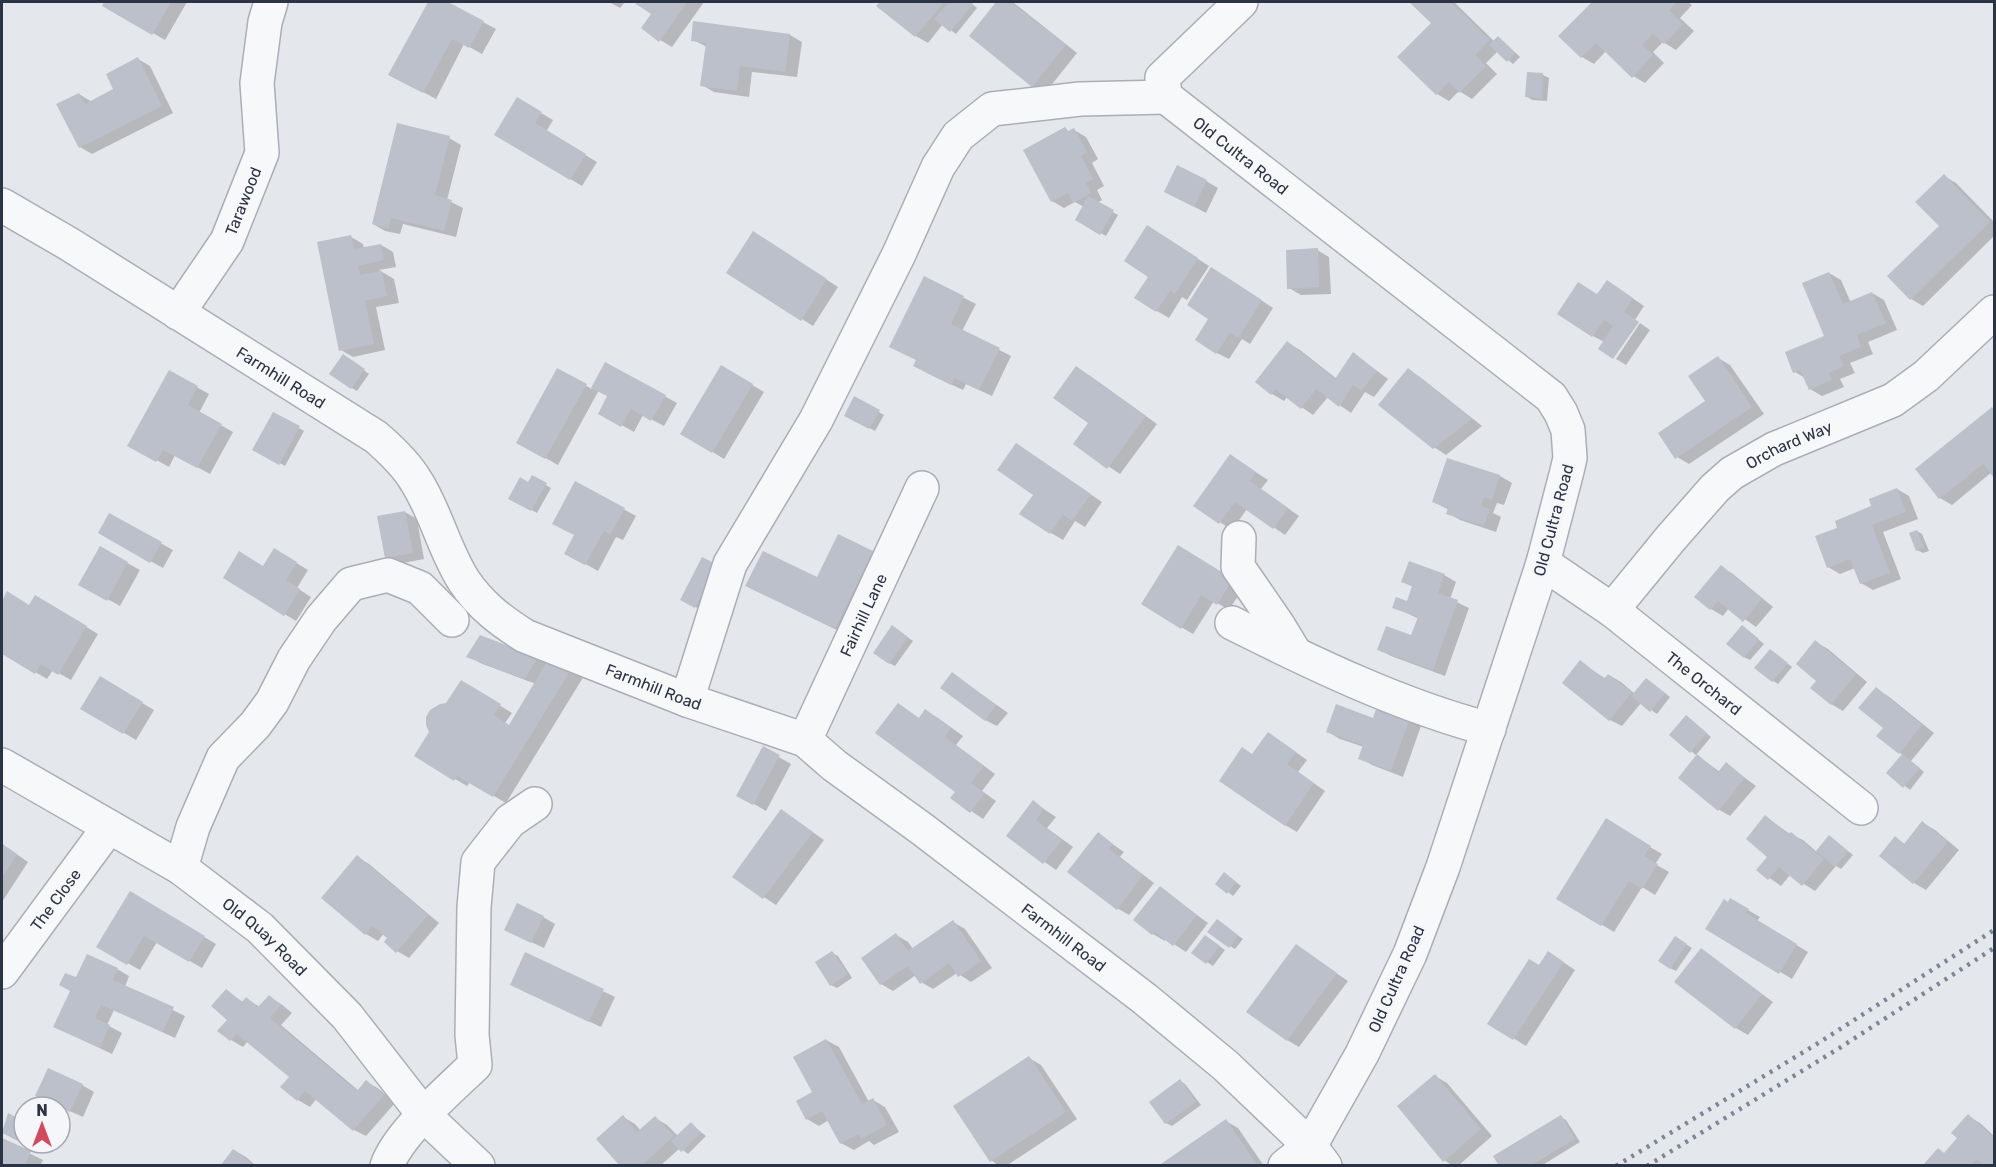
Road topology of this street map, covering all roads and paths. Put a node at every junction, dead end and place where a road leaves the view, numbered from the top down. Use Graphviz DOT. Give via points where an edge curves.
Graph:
graph roads {
  1 [pos="271,2"];
  2 [pos="1241,2"];
  3 [pos="1166,97"];
  4 [pos="2,205"];
  5 [pos="1995,312"];
  6 [pos="178,313"];
  7 [pos="922,488"];
  8 [pos="1239,538"];
  9 [pos="1543,563"];
  10 [pos="1611,610"];
  11 [pos="452,620"];
  12 [pos="1232,623"];
  13 [pos="1295,654"];
  14 [pos="687,700"];
  15 [pos="1489,729"];
  16 [pos="805,740"];
  17 [pos="2,765"];
  18 [pos="535,804"];
  19 [pos="1862,808"];
  20 [pos="109,827"];
  21 [pos="181,868"];
  22 [pos="2,972"];
  23 [pos="424,1115"];
  24 [pos="1307,1159"];
  25 [pos="387,1166"];
  26 [pos="478,1166"];
  1 -- 6 [label="street, Tarawood" via="258,83 262,153 227,241"];
  2 -- 3 [label="street" via="1162,78"];
  3 -- 9 [label="street, Old Cultra Road" via="1551,397 1568,430 1570,458"];
  3 -- 14 [label="street" via="1080,99 992,109 958,136 938,167 816,420 730,564"];
  4 -- 6 [label="street, Farmhill Road"];
  5 -- 10 [label="street, Orchard Way" via="1926,376 1893,400 1774,449 1732,473 1700,504"];
  6 -- 14 [label="street, Farmhill Road" via="392,450 420,488 463,579 506,624 525,636"];
  7 -- 16 [label="street, Fairhill Lane"];
  8 -- 13 [label="street" via="1238,567"];
  9 -- 10 [label="street, The Orchard"];
  9 -- 15 [label="street, Old Cultra Road"];
  10 -- 19 [label="street, The Orchard"];
  11 -- 21 [label="street" via="420,588 388,575 351,584 294,659 272,702 223,758 193,827"];
  12 -- 13 [label="street"];
  13 -- 15 [label="street" via="1421,709"];
  14 -- 16 [label="street, Farmhill Road"];
  15 -- 24 [label="street, Old Cultra Road" via="1410,954"];
  16 -- 24 [label="street, Farmhill Road" via="1145,999 1226,1066"];
  17 -- 20 [label="street, Old Quay Road"];
  18 -- 23 [label="street" via="510,821 478,862 472,1035 475,1065"];
  20 -- 21 [label="street, Old Quay Road"];
  20 -- 22 [label="street, The Close"];
  21 -- 23 [label="street, Old Quay Road" via="261,928 347,1016"];
  23 -- 25 [label="street" via="391,1153"];
  23 -- 26 [label="street, Old Quay Road"];
}
